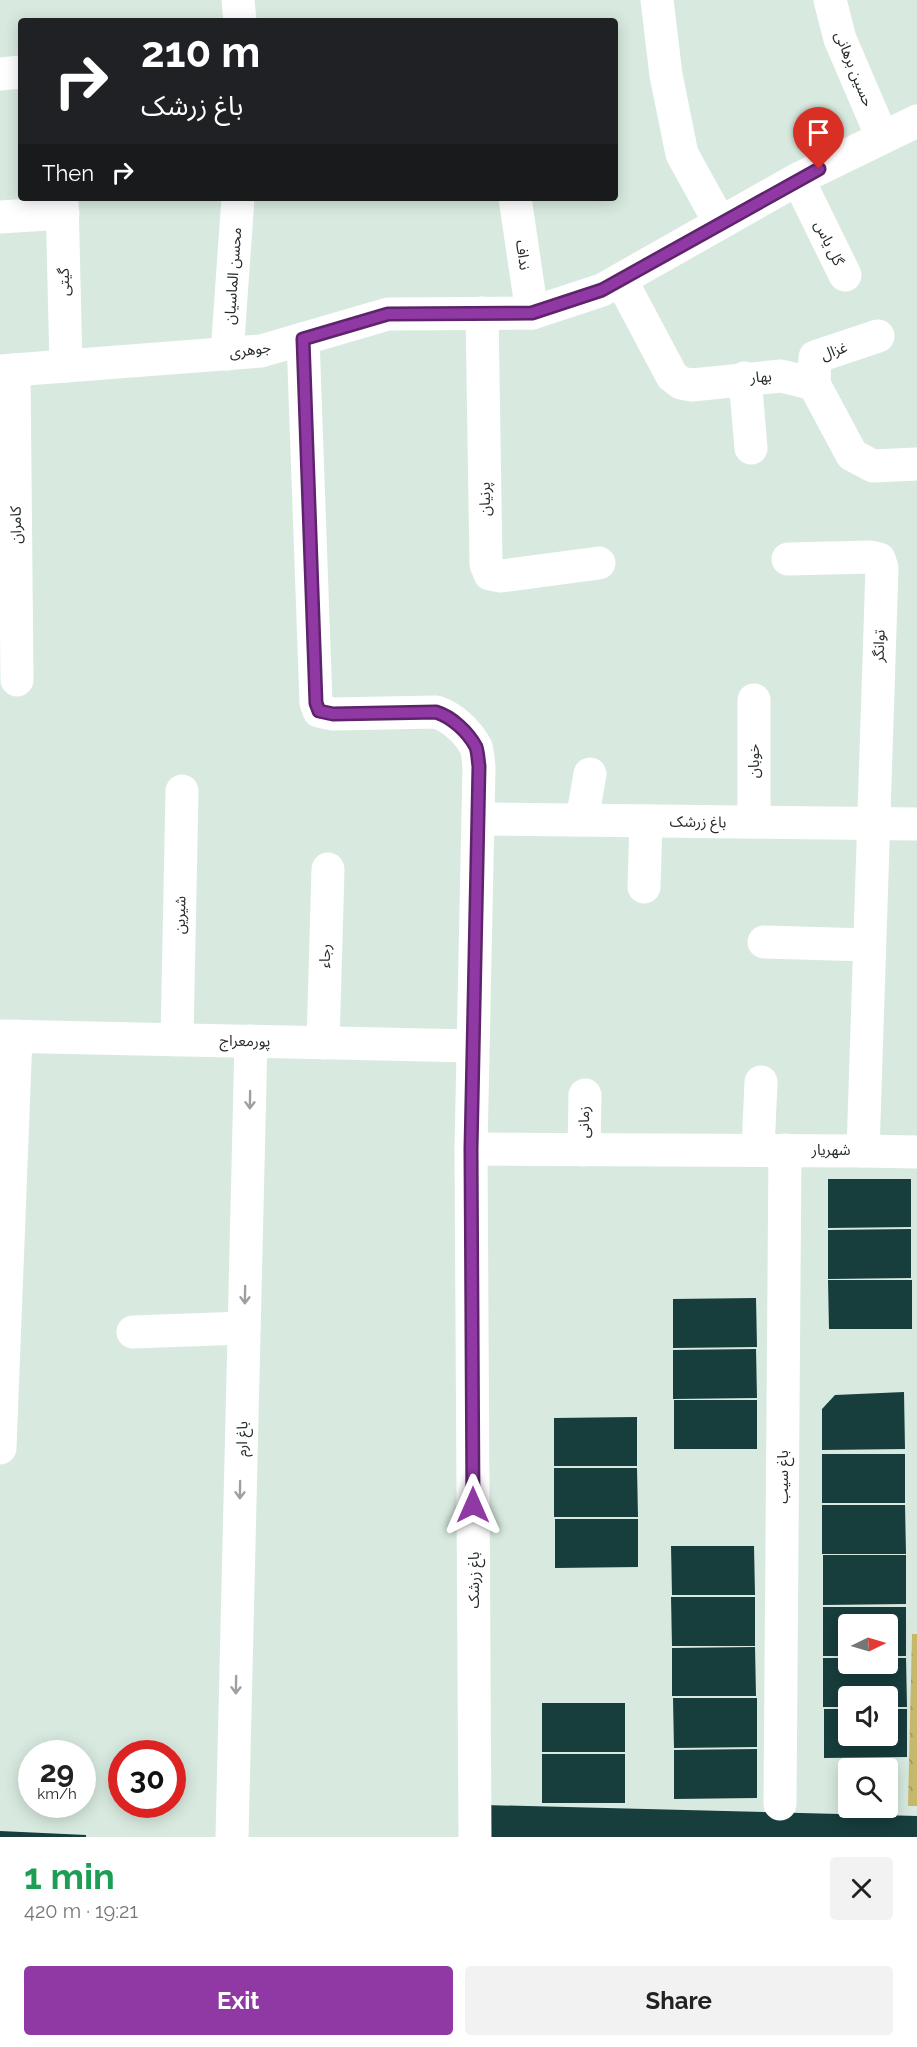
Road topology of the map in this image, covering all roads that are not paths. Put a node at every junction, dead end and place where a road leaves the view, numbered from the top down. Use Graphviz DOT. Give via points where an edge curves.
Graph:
graph roads {
  1 [pos="238,0"];
  2 [pos="657,0"];
  3 [pos="830,0"];
  4 [pos="240,18"];
  5 [pos="18,72"];
  6 [pos="0,74"];
  7 [pos="917,121"];
  8 [pos="882,138"];
  9 [pos="798,179"];
  10 [pos="238,201"];
  11 [pos="515,201"];
  12 [pos="62,206"];
  13 [pos="0,217"];
  14 [pos="720,223"];
  15 [pos="845,275"];
  16 [pos="621,280"];
  17 [pos="482,313"];
  18 [pos="532,313"];
  19 [pos="878,336"];
  20 [pos="303,339"];
  21 [pos="228,354"];
  22 [pos="66,366"];
  23 [pos="7,370"];
  24 [pos="745,378"];
  25 [pos="814,384"];
  26 [pos="751,448"];
  27 [pos="917,464"];
  28 [pos="788,559"];
  29 [pos="599,563"];
  30 [pos="17,680"];
  31 [pos="754,700"];
  32 [pos="590,774"];
  33 [pos="182,791"];
  34 [pos="478,819"];
  35 [pos="582,820"];
  36 [pos="646,821"];
  37 [pos="754,822"];
  38 [pos="873,824"];
  39 [pos="917,824"];
  40 [pos="328,869"];
  41 [pos="644,887"];
  42 [pos="764,942"];
  43 [pos="869,945"];
  44 [pos="8,1036"];
  45 [pos="177,1040"];
  46 [pos="251,1041"];
  47 [pos="323,1043"];
  48 [pos="473,1046"];
  49 [pos="761,1082"];
  50 [pos="585,1095"];
  51 [pos="471,1149"];
  52 [pos="584,1150"];
  53 [pos="772,1150"];
  54 [pos="863,1150"];
  55 [pos="917,1152"];
  56 [pos="244,1328"];
  57 [pos="133,1332"];
  58 [pos="0,1448"];
  59 [pos="780,1804"];
  60 [pos="232,1837"];
  61 [pos="475,1837"];
  1 -- 4 [label="street"];
  2 -- 14 [label="street" via="666,75 682,154"];
  3 -- 8 [label="street, حسین برهانی" via="840,39"];
  5 -- 6 [label="street"];
  7 -- 8 [label="street, جوهری"];
  8 -- 9 [label="street, جوهری"];
  9 -- 14 [label="street, جوهری"];
  9 -- 15 [label="street, گل یاس"];
  10 -- 21 [label="street, محسن الماسیان"];
  11 -- 18 [label="street, نداف"];
  12 -- 13 [label="street"];
  12 -- 22 [label="street, گیتی"];
  14 -- 16 [label="street, جوهری"];
  16 -- 18 [label="street, جوهری"];
  16 -- 24 [label="street, بهار" via="672,376 692,385"];
  17 -- 18 [label="street, جوهری"];
  17 -- 20 [label="street, جوهری" via="388,314"];
  17 -- 29 [label="street, پرنیان" via="486,564 490,574 501,576"];
  19 -- 25 [label="street, غزال" via="815,357"];
  20 -- 21 [label="street, جوهری" via="261,351"];
  20 -- 34 [label="street, باغ زرشک" via="316,703 319,711 333,714 446,715 477,749"];
  21 -- 22 [label="street, جوهری"];
  22 -- 23 [label="street, جوهری"];
  23 -- 30 [label="street, کامران"];
  24 -- 25 [label="street, بهار" via="781,376"];
  24 -- 26 [label="street"];
  25 -- 27 [label="street" via="852,455 873,466"];
  28 -- 38 [label="street, توانگر" via="871,557 879,560 882,568"];
  31 -- 37 [label="street, خوبان"];
  32 -- 35 [label="street"];
  33 -- 45 [label="street, شیرین"];
  34 -- 35 [label="street, باغ زرشک"];
  34 -- 48 [label="street, باغ زرشک"];
  35 -- 36 [label="street, باغ زرشک"];
  36 -- 37 [label="street, باغ زرشک"];
  36 -- 41 [label="street"];
  37 -- 38 [label="street, باغ زرشک"];
  38 -- 39 [label="street, باغ زرشک"];
  38 -- 43 [label="street, شهریار"];
  40 -- 47 [label="street, رجاء"];
  42 -- 43 [label="street"];
  43 -- 54 [label="street, شهریار"];
  44 -- 45 [label="street, پورمعراج"];
  44 -- 58 [label="street, پورمعراج"];
  45 -- 46 [label="street, پورمعراج"];
  46 -- 47 [label="street, پورمعراج"];
  46 -- 56 [label="street, باغ ارم, one-way"];
  47 -- 48 [label="street, پورمعراج"];
  48 -- 51 [label="street, باغ زرشک"];
  49 -- 53 [label="street, باغ سیب"];
  50 -- 52 [label="street, زمانی"];
  51 -- 52 [label="street, شهریار"];
  51 -- 61 [label="street, باغ زرشک"];
  52 -- 53 [label="street, شهریار"];
  53 -- 54 [label="street, شهریار"];
  53 -- 59 [label="street, باغ سیب"];
  54 -- 55 [label="street"];
  56 -- 57 [label="street"];
  56 -- 60 [label="street, باغ ارم, one-way"];
}
